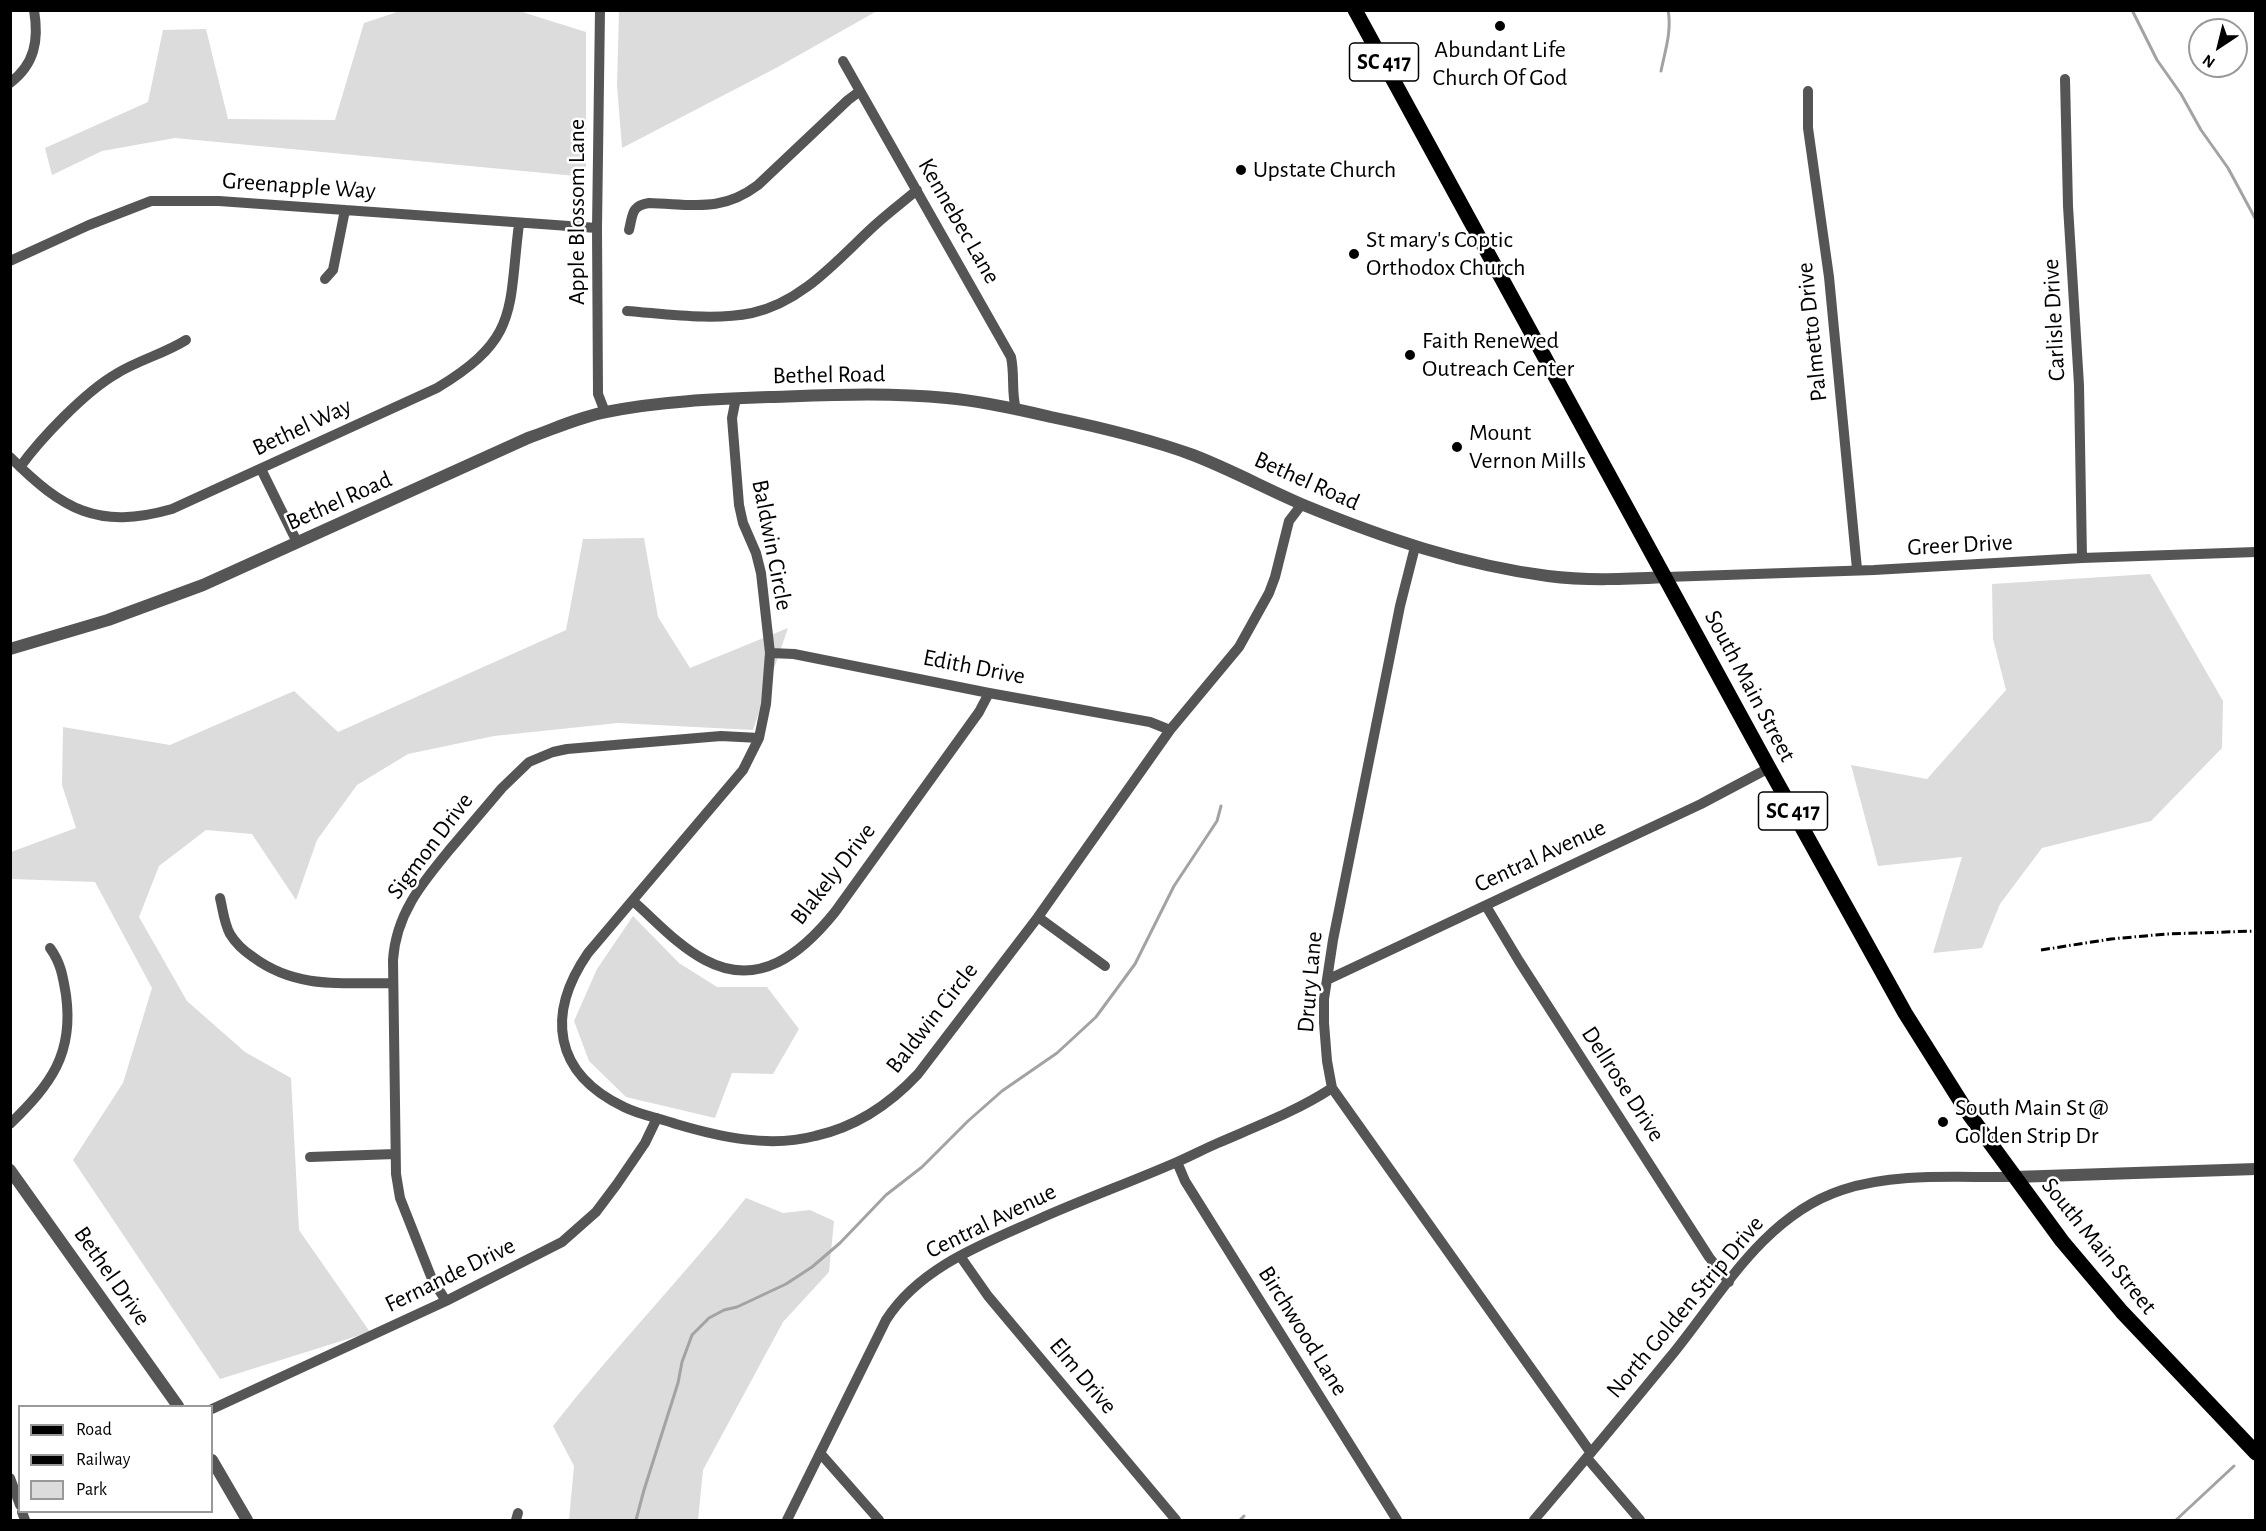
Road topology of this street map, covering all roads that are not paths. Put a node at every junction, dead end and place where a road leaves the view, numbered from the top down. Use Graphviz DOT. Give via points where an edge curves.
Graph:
graph roads {
  1 [pos="34,10"];
  2 [pos="600,10"];
  3 [pos="1355,10"];
  4 [pos="843,61"];
  5 [pos="2065,79"];
  6 [pos="10,83"];
  7 [pos="860,91"];
  8 [pos="1808,91"];
  9 [pos="917,190"];
  10 [pos="345,210"];
  11 [pos="519,224"];
  12 [pos="597,228"];
  13 [pos="629,230"];
  14 [pos="10,261"];
  15 [pos="325,279"];
  16 [pos="627,311"];
  17 [pos="186,340"];
  18 [pos="736,398"];
  19 [pos="1016,409"];
  20 [pos="605,412"];
  21 [pos="10,457"];
  22 [pos="20,467"];
  23 [pos="261,469"];
  24 [pos="1302,504"];
  25 [pos="297,542"];
  26 [pos="1415,547"];
  27 [pos="2256,552"];
  28 [pos="2082,558"];
  29 [pos="1857,569"];
  30 [pos="1666,577"];
  31 [pos="10,649"];
  32 [pos="770,653"];
  33 [pos="989,693"];
  34 [pos="1170,730"];
  35 [pos="759,738"];
  36 [pos="1768,768"];
  37 [pos="220,898"];
  38 [pos="633,901"];
  39 [pos="1486,906"];
  40 [pos="1038,917"];
  41 [pos="50,948"];
  42 [pos="1105,966"];
  43 [pos="1329,979"];
  44 [pos="392,983"];
  45 [pos="1332,1088"];
  46 [pos="657,1118"];
  47 [pos="10,1124"];
  48 [pos="396,1154"];
  49 [pos="310,1157"];
  50 [pos="1177,1162"];
  51 [pos="2256,1169"];
  52 [pos="10,1170"];
  53 [pos="2014,1177"];
  54 [pos="960,1256"];
  55 [pos="1729,1282"];
  56 [pos="446,1301"];
  57 [pos="177,1405"];
  58 [pos="213,1409"];
  59 [pos="820,1453"];
  60 [pos="2256,1453"];
  61 [pos="1589,1455"];
  62 [pos="213,1462"];
  63 [pos="10,1479"];
  64 [pos="18,1499"];
  65 [pos="248,1521"];
  66 [pos="787,1521"];
  67 [pos="879,1521"];
  68 [pos="1176,1521"];
  69 [pos="1397,1521"];
  70 [pos="1534,1521"];
  71 [pos="1640,1521"];
  1 -- 6 [label="street" via="35,51 27,68"];
  2 -- 12 [label="street, Apple Blossom Lane"];
  3 -- 30 [label="main road, South Main Street / SC 417"];
  4 -- 7 [label="street, Kennebec Lane"];
  5 -- 28 [label="street, Carlisle Drive" via="2079,385"];
  7 -- 9 [label="street, Kennebec Lane"];
  7 -- 13 [label="street" via="745,195 712,205 639,204"];
  8 -- 29 [label="street, Palmetto Drive" via="1808,124 1830,288"];
  9 -- 16 [label="street" via="799,293 768,308 734,315"];
  9 -- 19 [label="street, Kennebec Lane" via="1011,357"];
  10 -- 11 [label="street, Greenapple Way"];
  10 -- 14 [label="street, Greenapple Way" via="219,201 151,201"];
  10 -- 15 [label="street" via="333,270"];
  11 -- 12 [label="street, Greenapple Way"];
  11 -- 23 [label="street, Bethel Way" via="509,309 498,335 481,358 437,388"];
  12 -- 20 [label="street, Apple Blossom Lane" via="598,394"];
  17 -- 22 [label="street" via="105,381"];
  18 -- 19 [label="street, Bethel Road" via="898,394"];
  18 -- 20 [label="street, Bethel Road"];
  18 -- 32 [label="street, Baldwin Circle" via="732,418 739,505 761,573"];
  19 -- 24 [label="street, Bethel Road" via="1163,445"];
  20 -- 25 [label="street, Bethel Road" via="528,438"];
  21 -- 22 [label="street, Bethel Way"];
  22 -- 23 [label="street, Bethel Way" via="70,505 98,515 126,518 172,509"];
  23 -- 25 [label="street"];
  24 -- 26 [label="street, Bethel Road"];
  24 -- 34 [label="street, Baldwin Circle" via="1289,521 1269,593 1239,646"];
  25 -- 31 [label="street, Bethel Road" via="162,601"];
  26 -- 30 [label="street, Bethel Road" via="1549,576 1607,580"];
  26 -- 43 [label="street, Drury Lane" via="1353,833"];
  27 -- 28 [label="street, Greer Drive"];
  28 -- 29 [label="street, Greer Drive"];
  29 -- 30 [label="street, Greer Drive"];
  30 -- 36 [label="main road, South Main Street / SC 417"];
  32 -- 33 [label="street, Edith Drive" via="794,654"];
  32 -- 35 [label="street, Baldwin Circle"];
  33 -- 34 [label="street, Edith Drive" via="1150,722"];
  33 -- 38 [label="street, Blakely Drive" via="980,712 835,912 787,958 750,971 717,966 690,951"];
  34 -- 40 [label="street, Baldwin Circle"];
  35 -- 38 [label="street, Baldwin Circle" via="743,770"];
  35 -- 44 [label="street, Sigmon Drive" via="721,736 585,746 553,752 530,762 502,788 411,898 395,938"];
  36 -- 39 [label="street, Central Avenue"];
  36 -- 53 [label="main road, South Main Street / SC 417" via="1905,1013"];
  37 -- 44 [label="street" via="225,922 238,945 273,971 314,982"];
  38 -- 46 [label="street, Baldwin Circle" via="575,972 563,1003 561,1026 567,1054 592,1086 622,1106"];
  39 -- 43 [label="street, Central Avenue"];
  39 -- 55 [label="street, Dellrose Drive" via="1709,1257"];
  40 -- 42 [label="street"];
  40 -- 46 [label="street, Baldwin Circle" via="918,1074 891,1100 859,1120 814,1137 771,1141 717,1134"];
  41 -- 47 [label="street" via="62,971 67,1037 50,1080"];
  43 -- 45 [label="street, Drury Lane" via="1324,1023"];
  44 -- 48 [label="street, Sigmon Drive"];
  45 -- 50 [label="street, Central Avenue" via="1292,1111"];
  45 -- 61 [label="street, Drury Lane"];
  46 -- 56 [label="street, Fernande Drive" via="618,1184 578,1230 544,1253"];
  48 -- 49 [label="street"];
  48 -- 56 [label="street, Sigmon Drive" via="404,1211 432,1279"];
  50 -- 54 [label="street, Central Avenue" via="1070,1205"];
  50 -- 69 [label="street, Birchwood Lane" via="1185,1181"];
  51 -- 53 [label="street"];
  52 -- 57 [label="street, Bethel Drive"];
  53 -- 55 [label="street, North Golden Strip Drive" via="1890,1179 1841,1190 1811,1204 1781,1225"];
  53 -- 60 [label="main road, South Main Street / SC 417" via="2122,1312"];
  54 -- 59 [label="street, Central Avenue" via="924,1279 891,1312"];
  54 -- 68 [label="street, Elm Drive" via="988,1296"];
  55 -- 61 [label="street, North Golden Strip Drive"];
  56 -- 58 [label="street, Fernande Drive"];
  59 -- 66 [label="street, Central Avenue"];
  59 -- 67 [label="street"];
  61 -- 70 [label="street, North Golden Strip Drive"];
  61 -- 71 [label="street, Drury Lane"];
  62 -- 65 [label="street"];
  63 -- 64 [label="street"];
}
